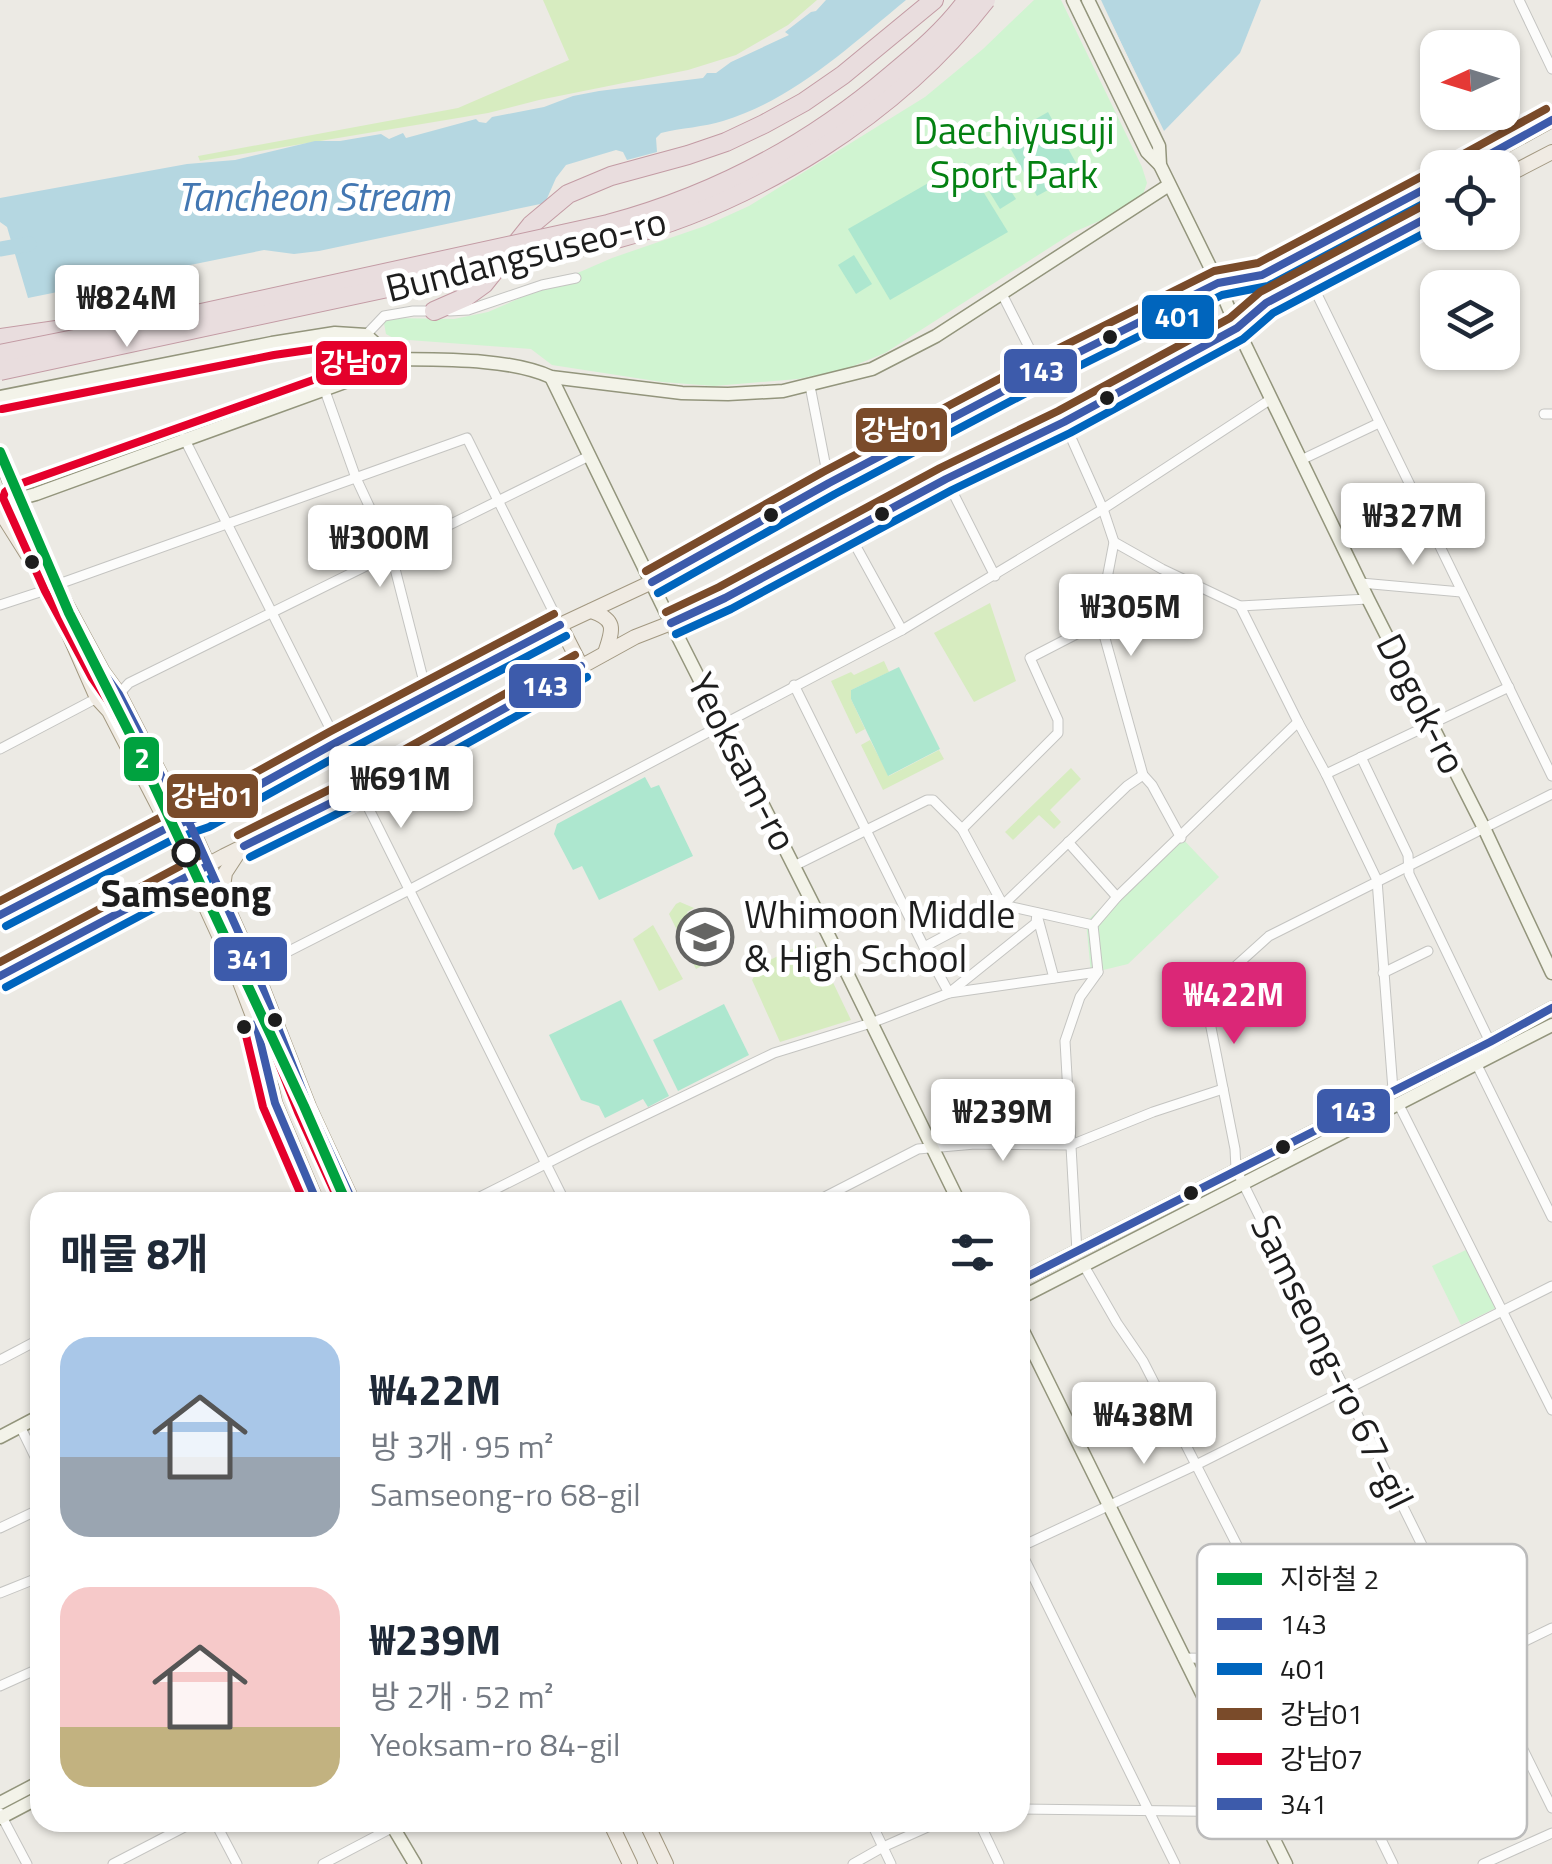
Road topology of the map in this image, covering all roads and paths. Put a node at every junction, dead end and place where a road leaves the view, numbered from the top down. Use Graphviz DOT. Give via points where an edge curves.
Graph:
graph roads {
  1 [pos="934,0"];
  2 [pos="967,0"];
  3 [pos="986,0"];
  4 [pos="1073,0"];
  5 [pos="1088,0"];
  6 [pos="1519,0"];
  7 [pos="1552,69"];
  8 [pos="1552,120"];
  9 [pos="1497,150"];
  10 [pos="1552,152"];
  11 [pos="1160,166"];
  12 [pos="1520,169"];
  13 [pos="1170,185"];
  14 [pos="1420,192"];
  15 [pos="1420,222"];
  16 [pos="576,278"];
  17 [pos="1310,280"];
  18 [pos="1218,283"];
  19 [pos="1002,294"];
  20 [pos="434,311"];
  21 [pos="169,320"];
  22 [pos="1236,328"];
  23 [pos="366,335"];
  24 [pos="0,338"];
  25 [pos="0,352"];
  26 [pos="386,359"];
  27 [pos="0,371"];
  28 [pos="1040,371"];
  29 [pos="551,376"];
  30 [pos="583,380"];
  31 [pos="810,386"];
  32 [pos="324,388"];
  33 [pos="0,397"];
  34 [pos="1272,399"];
  35 [pos="562,401"];
  36 [pos="1064,422"];
  37 [pos="1378,424"];
  38 [pos="184,438"];
  39 [pos="0,456"];
  40 [pos="589,456"];
  41 [pos="1300,460"];
  42 [pos="356,478"];
  43 [pos="946,478"];
  44 [pos="829,482"];
  45 [pos="15,499"];
  46 [pos="499,501"];
  47 [pos="0,508"];
  48 [pos="1102,510"];
  49 [pos="228,524"];
  50 [pos="848,532"];
  51 [pos="1114,542"];
  52 [pos="391,553"];
  53 [pos="994,576"];
  54 [pos="652,582"];
  55 [pos="1361,583"];
  56 [pos="53,587"];
  57 [pos="1460,592"];
  58 [pos="1368,599"];
  59 [pos="0,606"];
  60 [pos="1240,606"];
  61 [pos="591,611"];
  62 [pos="271,613"];
  63 [pos="671,624"];
  64 [pos="1101,624"];
  65 [pos="560,625"];
  66 [pos="902,630"];
  67 [pos="605,653"];
  68 [pos="580,666"];
  69 [pos="794,685"];
  70 [pos="1509,687"];
  71 [pos="118,694"];
  72 [pos="427,694"];
  73 [pos="97,698"];
  74 [pos="1298,722"];
  75 [pos="1432,724"];
  76 [pos="723,726"];
  77 [pos="337,742"];
  78 [pos="0,750"];
  79 [pos="1361,758"];
  80 [pos="1326,774"];
  81 [pos="1143,775"];
  82 [pos="1552,776"];
  83 [pos="167,787"];
  84 [pos="359,788"];
  85 [pos="1552,794"];
  86 [pos="235,797"];
  87 [pos="188,820"];
  88 [pos="169,828"];
  89 [pos="962,828"];
  90 [pos="1484,828"];
  91 [pos="867,830"];
  92 [pos="1181,838"];
  93 [pos="1068,842"];
  94 [pos="244,846"];
  95 [pos="1409,865"];
  96 [pos="208,866"];
  97 [pos="794,866"];
  98 [pos="192,874"];
  99 [pos="1377,880"];
  100 [pos="409,890"];
  101 [pos="1117,897"];
  102 [pos="222,898"];
  103 [pos="1003,905"];
  104 [pos="1036,913"];
  105 [pos="0,915"];
  106 [pos="1092,926"];
  107 [pos="924,946"];
  108 [pos="1428,951"];
  109 [pos="255,969"];
  110 [pos="1098,972"];
  111 [pos="1383,973"];
  112 [pos="1552,974"];
  113 [pos="0,976"];
  114 [pos="238,976"];
  115 [pos="1054,978"];
  116 [pos="950,993"];
  117 [pos="1552,1008"];
  118 [pos="871,1022"];
  119 [pos="1552,1026"];
  120 [pos="1490,1042"];
  121 [pos="1476,1063"];
  122 [pos="1223,1089"];
  123 [pos="1396,1096"];
  124 [pos="1072,1145"];
  125 [pos="932,1148"];
  126 [pos="546,1164"];
  127 [pos="1240,1176"];
  128 [pos="312,1192"];
  129 [pos="348,1192"];
  130 [pos="490,1192"];
  131 [pos="559,1192"];
  132 [pos="834,1192"];
  133 [pos="953,1192"];
  134 [pos="1552,1217"];
  135 [pos="1080,1258"];
  136 [pos="1030,1276"];
  137 [pos="1552,1286"];
  138 [pos="1030,1291"];
  139 [pos="1502,1310"];
  140 [pos="30,1344"];
  141 [pos="1030,1345"];
  142 [pos="0,1360"];
  143 [pos="1346,1390"];
  144 [pos="1552,1410"];
  145 [pos="30,1421"];
  146 [pos="20,1426"];
  147 [pos="0,1437"];
  148 [pos="30,1446"];
  149 [pos="1196,1465"];
  150 [pos="1109,1505"];
  151 [pos="30,1514"];
  152 [pos="0,1528"];
  153 [pos="1030,1543"];
  154 [pos="1236,1544"];
  155 [pos="1423,1544"];
  156 [pos="1030,1568"];
  157 [pos="30,1581"];
  158 [pos="0,1593"];
  159 [pos="1552,1628"];
  160 [pos="1527,1640"];
  161 [pos="1184,1658"];
  162 [pos="1197,1658"];
  163 [pos="30,1672"];
  164 [pos="1197,1684"];
  165 [pos="0,1686"];
  166 [pos="1527,1756"];
  167 [pos="30,1790"];
  168 [pos="30,1802"];
  169 [pos="1552,1808"];
  170 [pos="1030,1809"];
  171 [pos="1149,1810"];
  172 [pos="1197,1811"];
  173 [pos="0,1812"];
  174 [pos="177,1832"];
  175 [pos="220,1832"];
  176 [pos="381,1832"];
  177 [pos="399,1832"];
  178 [pos="615,1832"];
  179 [pos="651,1832"];
  180 [pos="875,1832"];
  181 [pos="916,1832"];
  182 [pos="983,1832"];
  183 [pos="1552,1833"];
  184 [pos="1274,1839"];
  185 [pos="1381,1839"];
  186 [pos="882,1847"];
  187 [pos="130,1860"];
  188 [pos="26,1864"];
  189 [pos="113,1864"];
  190 [pos="236,1864"];
  191 [pos="323,1864"];
  192 [pos="415,1864"];
  193 [pos="630,1864"];
  194 [pos="666,1864"];
  195 [pos="854,1864"];
  196 [pos="891,1864"];
  197 [pos="1000,1864"];
  198 [pos="1175,1864"];
  199 [pos="1286,1864"];
  200 [pos="1393,1864"];
  201 [pos="1483,1864"];
  1 -- 20 [label="highway, bridge" via="843,75 764,124 568,194 532,225 484,284"];
  2 -- 21 [label="highway, Bundangsuseo-ro, bridge" via="924,47 839,116 686,199 608,224"];
  3 -- 27 [label="highway, Bundangsuseo-ro, bridge" via="946,49 861,121 760,183 684,217 616,239"];
  4 -- 11 [label="main road, Dogok-ro" via="1147,152"];
  5 -- 11 [label="main road, Dogok-ro" via="1158,146"];
  6 -- 7 [label="street"];
  8 -- 9 [label="main road"];
  10 -- 12 [label="main road"];
  11 -- 13 [label="main road, Dogok-ro"];
  13 -- 18 [label="main road, Dogok-ro"];
  13 -- 19 [label="main road"];
  14 -- 18 [label="main road" via="1262,276"];
  15 -- 17 [label="main road"];
  16 -- 20 [label="street" via="468,310"];
  17 -- 22 [label="main road"];
  17 -- 37 [label="street"];
  18 -- 22 [label="main road, Dogok-ro"];
  18 -- 28 [label="main road"];
  19 -- 28 [label="street"];
  19 -- 31 [label="main road" via="872,370"];
  20 -- 23 [label="street" via="384,316"];
  21 -- 24 [label="highway, bridge"];
  21 -- 25 [label="highway, Bundangsuseo-ro, bridge"];
  22 -- 34 [label="main road, Dogok-ro"];
  22 -- 36 [label="main road"];
  23 -- 26 [label="main road"];
  23 -- 33 [label="main road" via="272,343"];
  26 -- 29 [label="main road" via="533,368"];
  26 -- 32 [label="main road" via="367,374"];
  28 -- 44 [label="main road"];
  29 -- 30 [label="main road"];
  29 -- 35 [label="main road, Yeoksam-ro"];
  30 -- 31 [label="main road" via="682,393"];
  30 -- 35 [label="main road"];
  31 -- 44 [label="street"];
  32 -- 38 [label="main road"];
  32 -- 42 [label="street"];
  34 -- 41 [label="main road, Dogok-ro"];
  34 -- 48 [label="street"];
  35 -- 40 [label="main road, Yeoksam-ro"];
  36 -- 43 [label="main road"];
  36 -- 48 [label="street"];
  37 -- 41 [label="street"];
  37 -- 57 [label="street"];
  38 -- 45 [label="main road"];
  38 -- 49 [label="street"];
  39 -- 45 [label="main road"];
  40 -- 46 [label="street"];
  40 -- 54 [label="main road, Yeoksam-ro"];
  41 -- 55 [label="main road, Dogok-ro"];
  42 -- 46 [label="street" via="468,438"];
  42 -- 49 [label="street"];
  42 -- 52 [label="street"];
  43 -- 50 [label="main road"];
  43 -- 53 [label="street"];
  44 -- 54 [label="main road"];
  45 -- 47 [label="main road"];
  45 -- 56 [label="main road"];
  46 -- 52 [label="street"];
  46 -- 65 [label="street"];
  47 -- 56 [label="main road"];
  48 -- 51 [label="street"];
  48 -- 53 [label="street"];
  49 -- 56 [label="street"];
  49 -- 62 [label="street"];
  50 -- 63 [label="main road"];
  50 -- 66 [label="street"];
  51 -- 60 [label="street"];
  51 -- 64 [label="street"];
  52 -- 62 [label="street"];
  52 -- 72 [label="street"];
  53 -- 66 [label="street"];
  54 -- 61 [label="main road"];
  54 -- 63 [label="main road, Yeoksam-ro"];
  55 -- 57 [label="street"];
  55 -- 58 [label="main road, Dogok-ro"];
  56 -- 59 [label="street"];
  56 -- 71 [label="main road"];
  56 -- 73 [label="main road"];
  57 -- 70 [label="street"];
  58 -- 60 [label="street"];
  58 -- 75 [label="main road, Dogok-ro"];
  60 -- 74 [label="street"];
  61 -- 65 [label="main road"];
  61 -- 67 [label="main road" via="612,626"];
  62 -- 71 [label="street"];
  62 -- 77 [label="street"];
  63 -- 67 [label="main road"];
  63 -- 76 [label="main road, Yeoksam-ro"];
  64 -- 81 [label="street"];
  64 -- 89 [label="street" via="1030,658 1058,733"];
  65 -- 68 [label="main road"];
  65 -- 72 [label="main road"];
  66 -- 69 [label="street"];
  67 -- 68 [label="main road"];
  68 -- 84 [label="main road"];
  69 -- 76 [label="street"];
  69 -- 91 [label="street"];
  70 -- 75 [label="street"];
  70 -- 82 [label="street"];
  71 -- 83 [label="main road"];
  72 -- 77 [label="main road"];
  73 -- 78 [label="street"];
  73 -- 88 [label="main road"];
  74 -- 80 [label="street"];
  74 -- 92 [label="street"];
  75 -- 79 [label="street"];
  75 -- 90 [label="main road, Dogok-ro"];
  76 -- 97 [label="main road, Yeoksam-ro"];
  76 -- 100 [label="street"];
  77 -- 86 [label="main road"];
  79 -- 80 [label="street"];
  79 -- 95 [label="street"];
  80 -- 99 [label="street"];
  81 -- 92 [label="street"];
  81 -- 93 [label="street"];
  83 -- 86 [label="main road" via="194,798"];
  83 -- 87 [label="main road"];
  84 -- 94 [label="main road"];
  84 -- 100 [label="street"];
  85 -- 90 [label="street"];
  86 -- 87 [label="main road"];
  87 -- 88 [label="main road"];
  87 -- 96 [label="main road"];
  88 -- 98 [label="main road"];
  88 -- 105 [label="main road"];
  89 -- 91 [label="street" via="927,800"];
  89 -- 103 [label="street"];
  90 -- 95 [label="street"];
  90 -- 112 [label="main road, Dogok-ro"];
  91 -- 97 [label="street"];
  91 -- 107 [label="street"];
  92 -- 101 [label="street"];
  93 -- 101 [label="street"];
  93 -- 103 [label="street"];
  94 -- 96 [label="main road"];
  94 -- 102 [label="main road" via="225,872"];
  95 -- 99 [label="street"];
  95 -- 120 [label="street"];
  96 -- 98 [label="main road"];
  96 -- 102 [label="main road"];
  97 -- 118 [label="main road, Yeoksam-ro"];
  98 -- 113 [label="main road"];
  98 -- 114 [label="main road"];
  99 -- 111 [label="street"];
  99 -- 122 [label="street, Samseong-ro 67-gil" via="1269,936 1208,991"];
  100 -- 109 [label="street"];
  100 -- 126 [label="street"];
  101 -- 106 [label="street"];
  102 -- 109 [label="main road"];
  103 -- 104 [label="street"];
  103 -- 107 [label="street"];
  104 -- 106 [label="street"];
  104 -- 115 [label="street"];
  104 -- 116 [label="street" via="1036,923"];
  106 -- 110 [label="street"];
  107 -- 116 [label="street"];
  108 -- 111 [label="street"];
  109 -- 114 [label="street"];
  109 -- 129 [label="main road"];
  110 -- 115 [label="street"];
  110 -- 124 [label="street" via="1080,997 1066,1041"];
  111 -- 123 [label="street"];
  114 -- 128 [label="main road" via="260,1032 274,1103"];
  115 -- 116 [label="street"];
  116 -- 118 [label="street"];
  117 -- 120 [label="main road"];
  118 -- 125 [label="main road, Yeoksam-ro"];
  118 -- 126 [label="street" via="763,1058"];
  119 -- 121 [label="main road"];
  120 -- 123 [label="main road"];
  121 -- 123 [label="main road"];
  121 -- 134 [label="street"];
  122 -- 124 [label="street"];
  122 -- 127 [label="street, Samseong-ro 67-gil"];
  123 -- 127 [label="main road"];
  123 -- 139 [label="street"];
  124 -- 125 [label="street"];
  124 -- 135 [label="street"];
  125 -- 132 [label="street"];
  125 -- 133 [label="main road, Yeoksam-ro"];
  126 -- 130 [label="street"];
  126 -- 131 [label="street"];
  127 -- 135 [label="main road"];
  127 -- 143 [label="street, Samseong-ro 67-gil"];
  135 -- 136 [label="main road"];
  135 -- 138 [label="main road"];
  135 -- 149 [label="street"];
  137 -- 139 [label="street"];
  139 -- 143 [label="street"];
  139 -- 144 [label="street"];
  140 -- 142 [label="street"];
  141 -- 150 [label="main road"];
  143 -- 149 [label="street"];
  143 -- 155 [label="street, Samseong-ro 67-gil"];
  145 -- 146 [label="main road"];
  146 -- 147 [label="main road"];
  146 -- 148 [label="street"];
  149 -- 150 [label="street"];
  149 -- 154 [label="street"];
  150 -- 153 [label="street"];
  150 -- 161 [label="main road"];
  151 -- 152 [label="street"];
  156 -- 171 [label="street"];
  157 -- 158 [label="street"];
  159 -- 160 [label="street"];
  161 -- 162 [label="street"];
  161 -- 164 [label="main road"];
  163 -- 165 [label="street"];
  166 -- 169 [label="street, Samseong-ro 67-gil"];
  167 -- 173 [label="main road"];
  168 -- 173 [label="main road"];
  170 -- 171 [label="street"];
  171 -- 172 [label="street"];
  171 -- 198 [label="street"];
  173 -- 188 [label="street"];
  174 -- 187 [label="street"];
  175 -- 190 [label="street"];
  176 -- 191 [label="street"];
  177 -- 192 [label="main road"];
  178 -- 193 [label="main road"];
  179 -- 194 [label="main road"];
  180 -- 186 [label="street"];
  181 -- 186 [label="street"];
  182 -- 197 [label="street"];
  183 -- 201 [label="street"];
  184 -- 199 [label="main road"];
  185 -- 200 [label="street"];
  186 -- 195 [label="street"];
  186 -- 196 [label="street"];
  187 -- 189 [label="street"];
}
